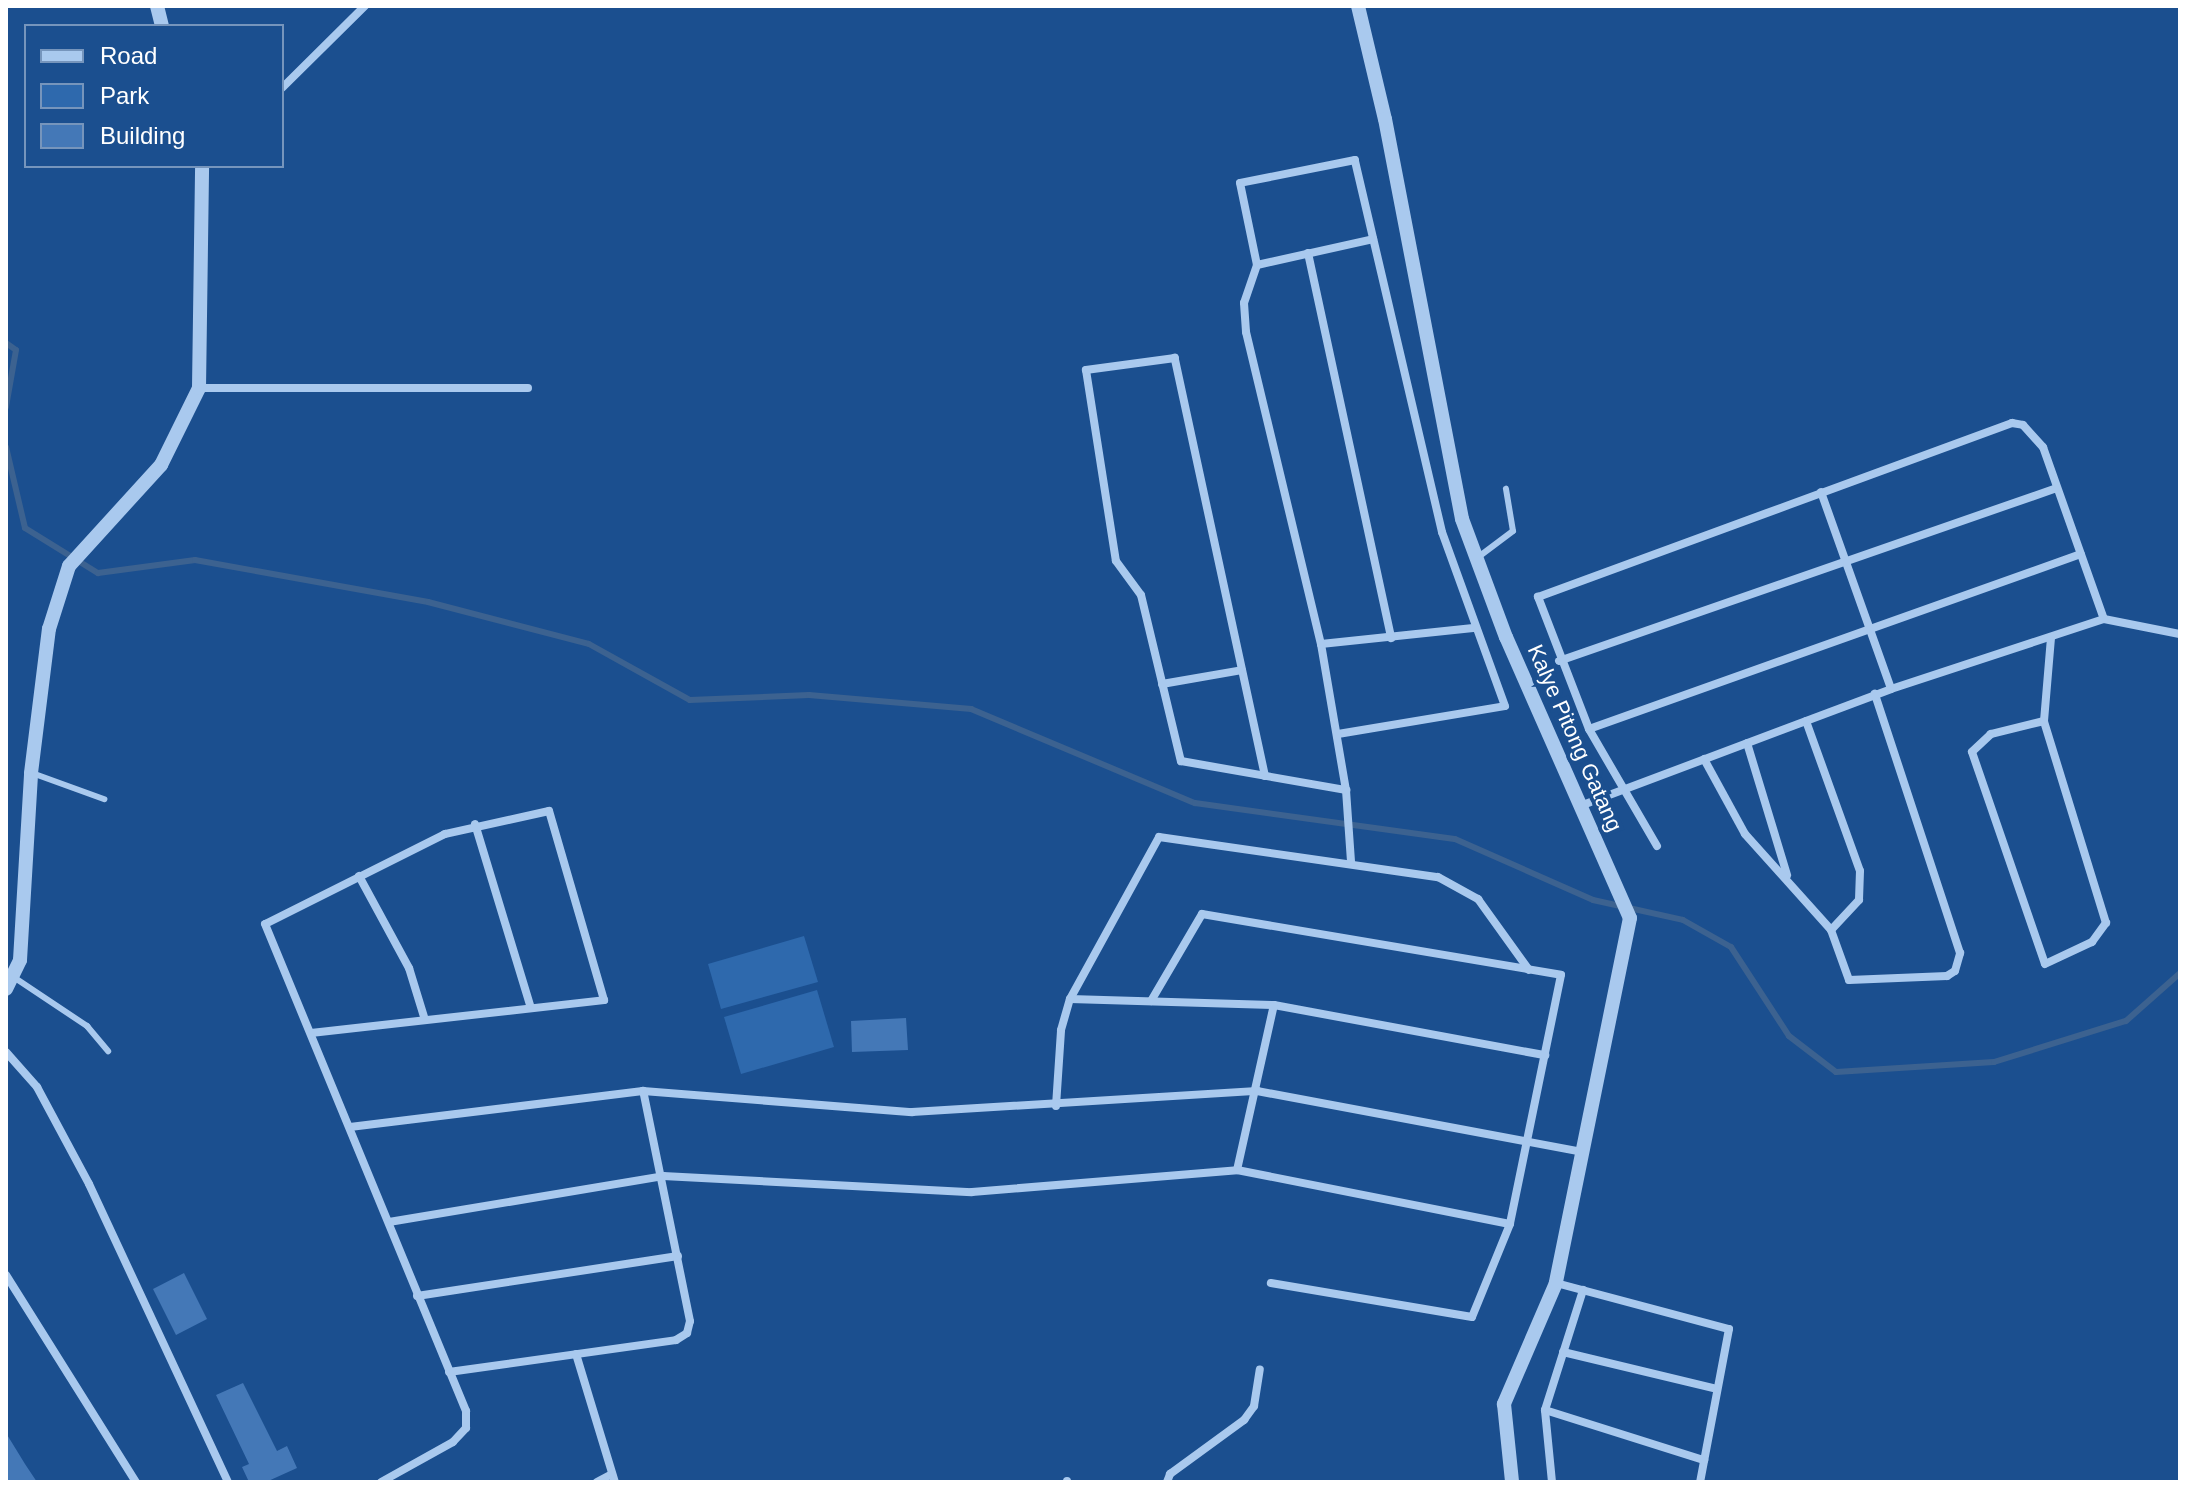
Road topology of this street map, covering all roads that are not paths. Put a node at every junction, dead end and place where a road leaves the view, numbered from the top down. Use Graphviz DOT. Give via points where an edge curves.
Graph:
graph roads {
  1 [pos="365,6"];
  2 [pos="1358,6"];
  3 [pos="284,86"];
  4 [pos="202,168"];
  5 [pos="1373,239"];
  6 [pos="1308,253"];
  7 [pos="1257,265"];
  8 [pos="199,388"];
  9 [pos="528,388"];
  10 [pos="2057,488"];
  11 [pos="1506,489"];
  12 [pos="1821,492"];
  13 [pos="2081,554"];
  14 [pos="1475,559"];
  15 [pos="1846,561"];
  16 [pos="2104,619"];
  17 [pos="1473,628"];
  18 [pos="1869,629"];
  19 [pos="2180,634"];
  20 [pos="2051,637"];
  21 [pos="1391,638"];
  22 [pos="1321,644"];
  23 [pos="1559,661"];
  24 [pos="1242,670"];
  25 [pos="1162,684"];
  26 [pos="1891,689"];
  27 [pos="1875,694"];
  28 [pos="1806,721"];
  29 [pos="2044,721"];
  30 [pos="1589,729"];
  31 [pos="1338,734"];
  32 [pos="1747,743"];
  33 [pos="1704,759"];
  34 [pos="31,773"];
  35 [pos="1265,776"];
  36 [pos="1622,789"];
  37 [pos="1346,790"];
  38 [pos="104,799"];
  39 [pos="1579,806"];
  40 [pos="475,824"];
  41 [pos="1657,846"];
  42 [pos="1351,862"];
  43 [pos="1787,875"];
  44 [pos="359,876"];
  45 [pos="1831,930"];
  46 [pos="1529,970"];
  47 [pos="10,984"];
  48 [pos="1070,999"];
  49 [pos="1151,1001"];
  50 [pos="1274,1005"];
  51 [pos="531,1008"];
  52 [pos="425,1020"];
  53 [pos="311,1033"];
  54 [pos="108,1051"];
  55 [pos="6,1052"];
  56 [pos="1545,1055"];
  57 [pos="643,1091"];
  58 [pos="1257,1091"];
  59 [pos="1056,1106"];
  60 [pos="350,1127"];
  61 [pos="1528,1143"];
  62 [pos="1586,1152"];
  63 [pos="1237,1170"];
  64 [pos="663,1176"];
  65 [pos="389,1222"];
  66 [pos="1510,1224"];
  67 [pos="678,1256"];
  68 [pos="6,1275"];
  69 [pos="1271,1283"];
  70 [pos="1556,1283"];
  71 [pos="1583,1290"];
  72 [pos="417,1296"];
  73 [pos="1563,1352"];
  74 [pos="576,1354"];
  75 [pos="1260,1369"];
  76 [pos="449,1372"];
  77 [pos="1717,1389"];
  78 [pos="1545,1410"];
  79 [pos="1704,1460"];
  80 [pos="613,1478"];
  81 [pos="136,1482"];
  82 [pos="228,1482"];
  83 [pos="381,1482"];
  84 [pos="597,1482"];
  85 [pos="1167,1482"];
  86 [pos="1512,1482"];
  87 [pos="1554,1482"];
  88 [pos="1700,1482"];
  1 -- 3 [label="street"];
  2 -- 14 [label="street, Kalye Pitong Gatang" via="1385,119 1462,519"];
  4 -- 8 [label="street"];
  5 -- 6 [label="street"];
  5 -- 7 [label="street" via="1355,160 1240,183"];
  5 -- 17 [label="street" via="1442,532"];
  6 -- 7 [label="street"];
  6 -- 21 [label="street"];
  7 -- 22 [label="street" via="1244,303 1246,332"];
  8 -- 9 [label="street"];
  8 -- 34 [label="street" via="161,465 69,566 49,629"];
  10 -- 12 [label="street" via="2034,435 2012,423"];
  10 -- 13 [label="street"];
  10 -- 15 [label="street"];
  11 -- 14 [label="lane" via="1513,531"];
  12 -- 15 [label="street"];
  12 -- 23 [label="street" via="1538,597"];
  13 -- 16 [label="street"];
  13 -- 18 [label="street"];
  14 -- 39 [label="street, Kalye Pitong Gatang"];
  15 -- 18 [label="street"];
  15 -- 23 [label="street"];
  16 -- 19 [label="street"];
  16 -- 20 [label="street"];
  17 -- 21 [label="street"];
  17 -- 31 [label="street" via="1505,706"];
  18 -- 26 [label="street"];
  18 -- 30 [label="street"];
  20 -- 26 [label="street"];
  20 -- 29 [label="street"];
  21 -- 22 [label="street"];
  22 -- 31 [label="street"];
  23 -- 30 [label="street"];
  24 -- 25 [label="street"];
  24 -- 25 [label="street" via="1175,358 1086,370 1116,561 1141,595"];
  24 -- 35 [label="street"];
  25 -- 35 [label="street" via="1181,761"];
  26 -- 27 [label="street"];
  27 -- 28 [label="street"];
  27 -- 45 [label="street" via="1960,964 1938,978 1849,980"];
  28 -- 32 [label="street"];
  28 -- 45 [label="street" via="1860,871 1859,900"];
  29 -- 29 [label="street" via="2106,923 2092,942 2045,964 1972,752 1991,734"];
  30 -- 36 [label="street"];
  31 -- 37 [label="street"];
  32 -- 33 [label="street"];
  32 -- 43 [label="street"];
  33 -- 36 [label="street"];
  33 -- 43 [label="street" via="1745,834"];
  34 -- 38 [label="lane"];
  34 -- 47 [label="street"];
  35 -- 37 [label="street"];
  36 -- 39 [label="street"];
  36 -- 41 [label="street"];
  37 -- 42 [label="street"];
  39 -- 62 [label="street, Kalye Pitong Gatang" via="1630,918"];
  40 -- 44 [label="street"];
  40 -- 51 [label="street"];
  40 -- 51 [label="street" via="549,811 604,1000"];
  42 -- 46 [label="street" via="1458,885 1495,917"];
  42 -- 48 [label="street" via="1159,837"];
  43 -- 45 [label="street"];
  44 -- 52 [label="street" via="409,968"];
  44 -- 53 [label="street" via="265,924"];
  46 -- 49 [label="street" via="1202,914"];
  46 -- 56 [label="street" via="1561,975"];
  47 -- 54 [label="lane" via="87,1026"];
  48 -- 49 [label="street"];
  48 -- 59 [label="street" via="1061,1030"];
  49 -- 50 [label="street"];
  50 -- 56 [label="street"];
  50 -- 58 [label="street"];
  51 -- 52 [label="street"];
  52 -- 53 [label="street"];
  53 -- 60 [label="street"];
  55 -- 82 [label="street" via="37,1087 89,1184"];
  56 -- 61 [label="street"];
  57 -- 59 [label="street" via="912,1112"];
  57 -- 60 [label="street"];
  57 -- 64 [label="street"];
  58 -- 59 [label="street"];
  58 -- 61 [label="street"];
  58 -- 63 [label="street"];
  60 -- 65 [label="street"];
  61 -- 62 [label="street"];
  61 -- 66 [label="street"];
  62 -- 70 [label="street, Kalye Pitong Gatang"];
  63 -- 64 [label="street" via="972,1192"];
  63 -- 66 [label="street"];
  64 -- 65 [label="street"];
  64 -- 67 [label="street"];
  65 -- 72 [label="street"];
  66 -- 69 [label="street" via="1472,1317"];
  67 -- 72 [label="street"];
  67 -- 74 [label="street" via="690,1321 682,1338"];
  68 -- 81 [label="street"];
  70 -- 71 [label="street"];
  70 -- 86 [label="street, Kalye Pitong Gatang" via="1504,1404"];
  71 -- 73 [label="street"];
  71 -- 77 [label="street" via="1729,1329"];
  72 -- 76 [label="street"];
  73 -- 77 [label="street"];
  73 -- 78 [label="street"];
  74 -- 76 [label="street"];
  74 -- 80 [label="street"];
  75 -- 85 [label="street" via="1254,1406 1244,1420 1173,1472"];
  76 -- 83 [label="street" via="466,1411 466,1428 453,1442"];
  77 -- 79 [label="street"];
  78 -- 79 [label="street"];
  78 -- 87 [label="street"];
  79 -- 88 [label="street"];
  80 -- 84 [label="street"];
}
